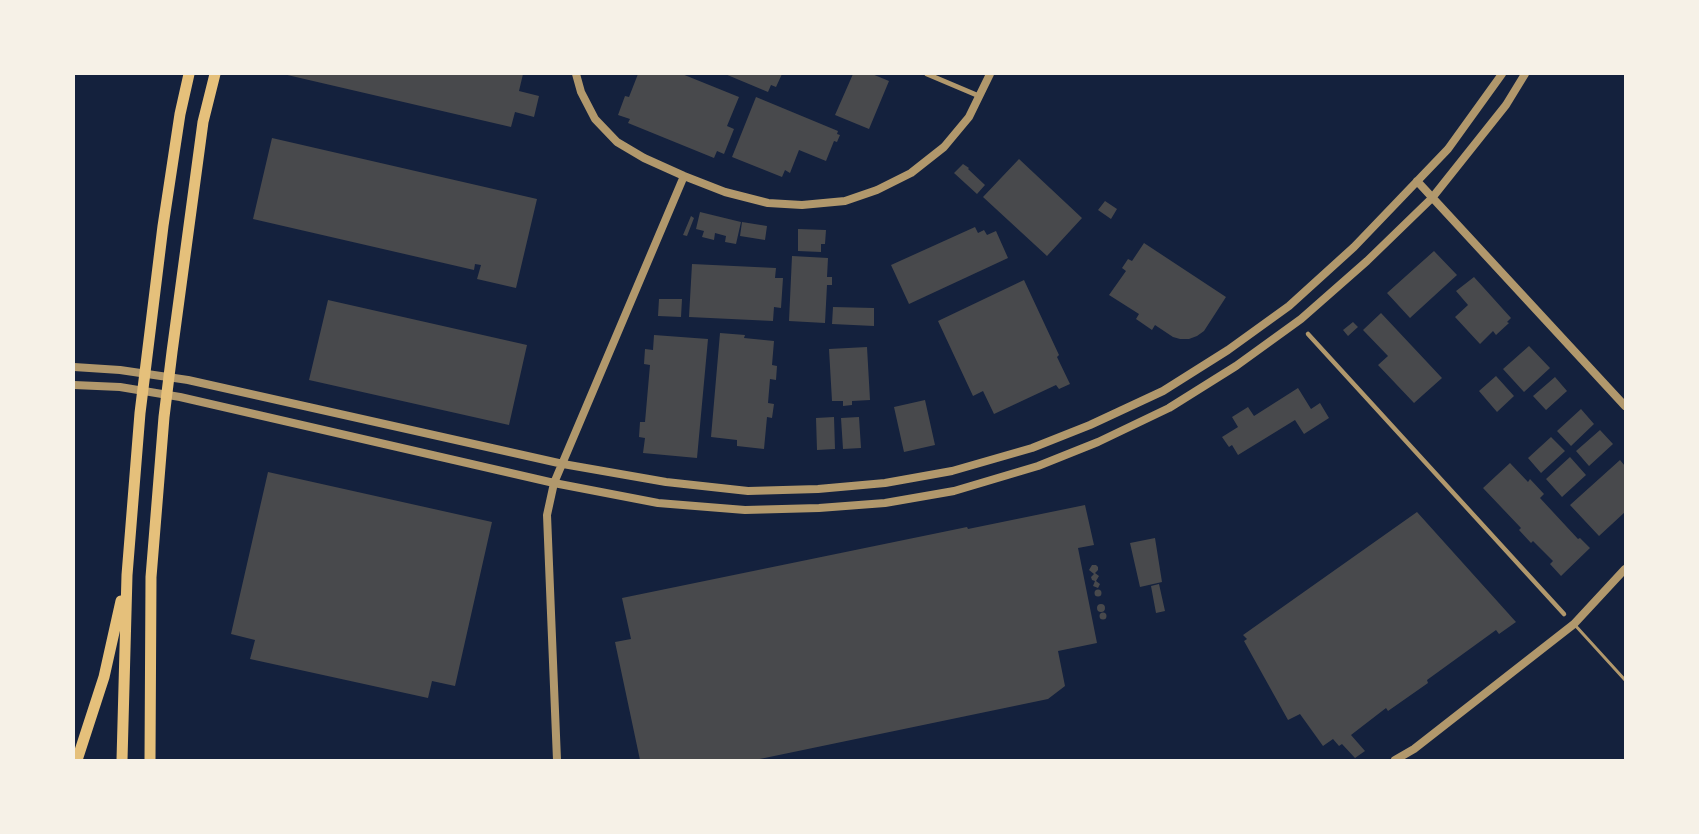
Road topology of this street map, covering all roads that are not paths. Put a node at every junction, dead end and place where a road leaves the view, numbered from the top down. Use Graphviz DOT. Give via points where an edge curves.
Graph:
graph roads {
  1 [pos="189,74"];
  2 [pos="215,74"];
  3 [pos="576,74"];
  4 [pos="927,74"];
  5 [pos="990,74"];
  6 [pos="1502,74"];
  7 [pos="1525,74"];
  8 [pos="979,96"];
  9 [pos="684,176"];
  10 [pos="1417,182"];
  11 [pos="1432,198"];
  12 [pos="1308,334"];
  13 [pos="74,367"];
  14 [pos="74,385"];
  15 [pos="1625,406"];
  16 [pos="563,464"];
  17 [pos="554,483"];
  18 [pos="1625,569"];
  19 [pos="127,574"];
  20 [pos="1564,614"];
  21 [pos="1574,624"];
  22 [pos="1625,680"];
  23 [pos="150,722"];
  24 [pos="77,760"];
  25 [pos="122,760"];
  26 [pos="150,760"];
  27 [pos="155,760"];
  28 [pos="557,760"];
  29 [pos="1395,760"];
  1 -- 19 [label="highway" via="163,226 140,413"];
  2 -- 23 [label="highway" via="203,122 164,417 151,576"];
  3 -- 9 [label="street" via="595,119 617,142"];
  4 -- 8 [label="street"];
  5 -- 8 [label="street"];
  6 -- 10 [label="street" via="1448,149"];
  7 -- 11 [label="street" via="1506,104"];
  8 -- 9 [label="street" via="969,117 944,147 911,172 877,190 845,201 802,205 768,203 725,192"];
  9 -- 16 [label="street"];
  10 -- 11 [label="street"];
  10 -- 16 [label="street" via="1354,247 1289,306 1228,350 1162,391 1032,448 952,471 885,483 818,489 748,490 666,482"];
  11 -- 15 [label="street"];
  11 -- 17 [label="street" via="1301,319 1236,366 1169,408 1038,466 954,491 885,503 819,508 745,510 658,503"];
  12 -- 20 [label="street"];
  13 -- 16 [label="street" via="188,380"];
  14 -- 17 [label="street" via="120,387 180,397"];
  16 -- 17 [label="street"];
  17 -- 28 [label="street" via="547,515"];
  18 -- 21 [label="street"];
  19 -- 24 [label="highway" via="104,677"];
  19 -- 25 [label="highway"];
  21 -- 22 [label="lane"];
  21 -- 29 [label="street" via="1414,749"];
  23 -- 26 [label="highway"];
  23 -- 27 [label="highway"];
}
